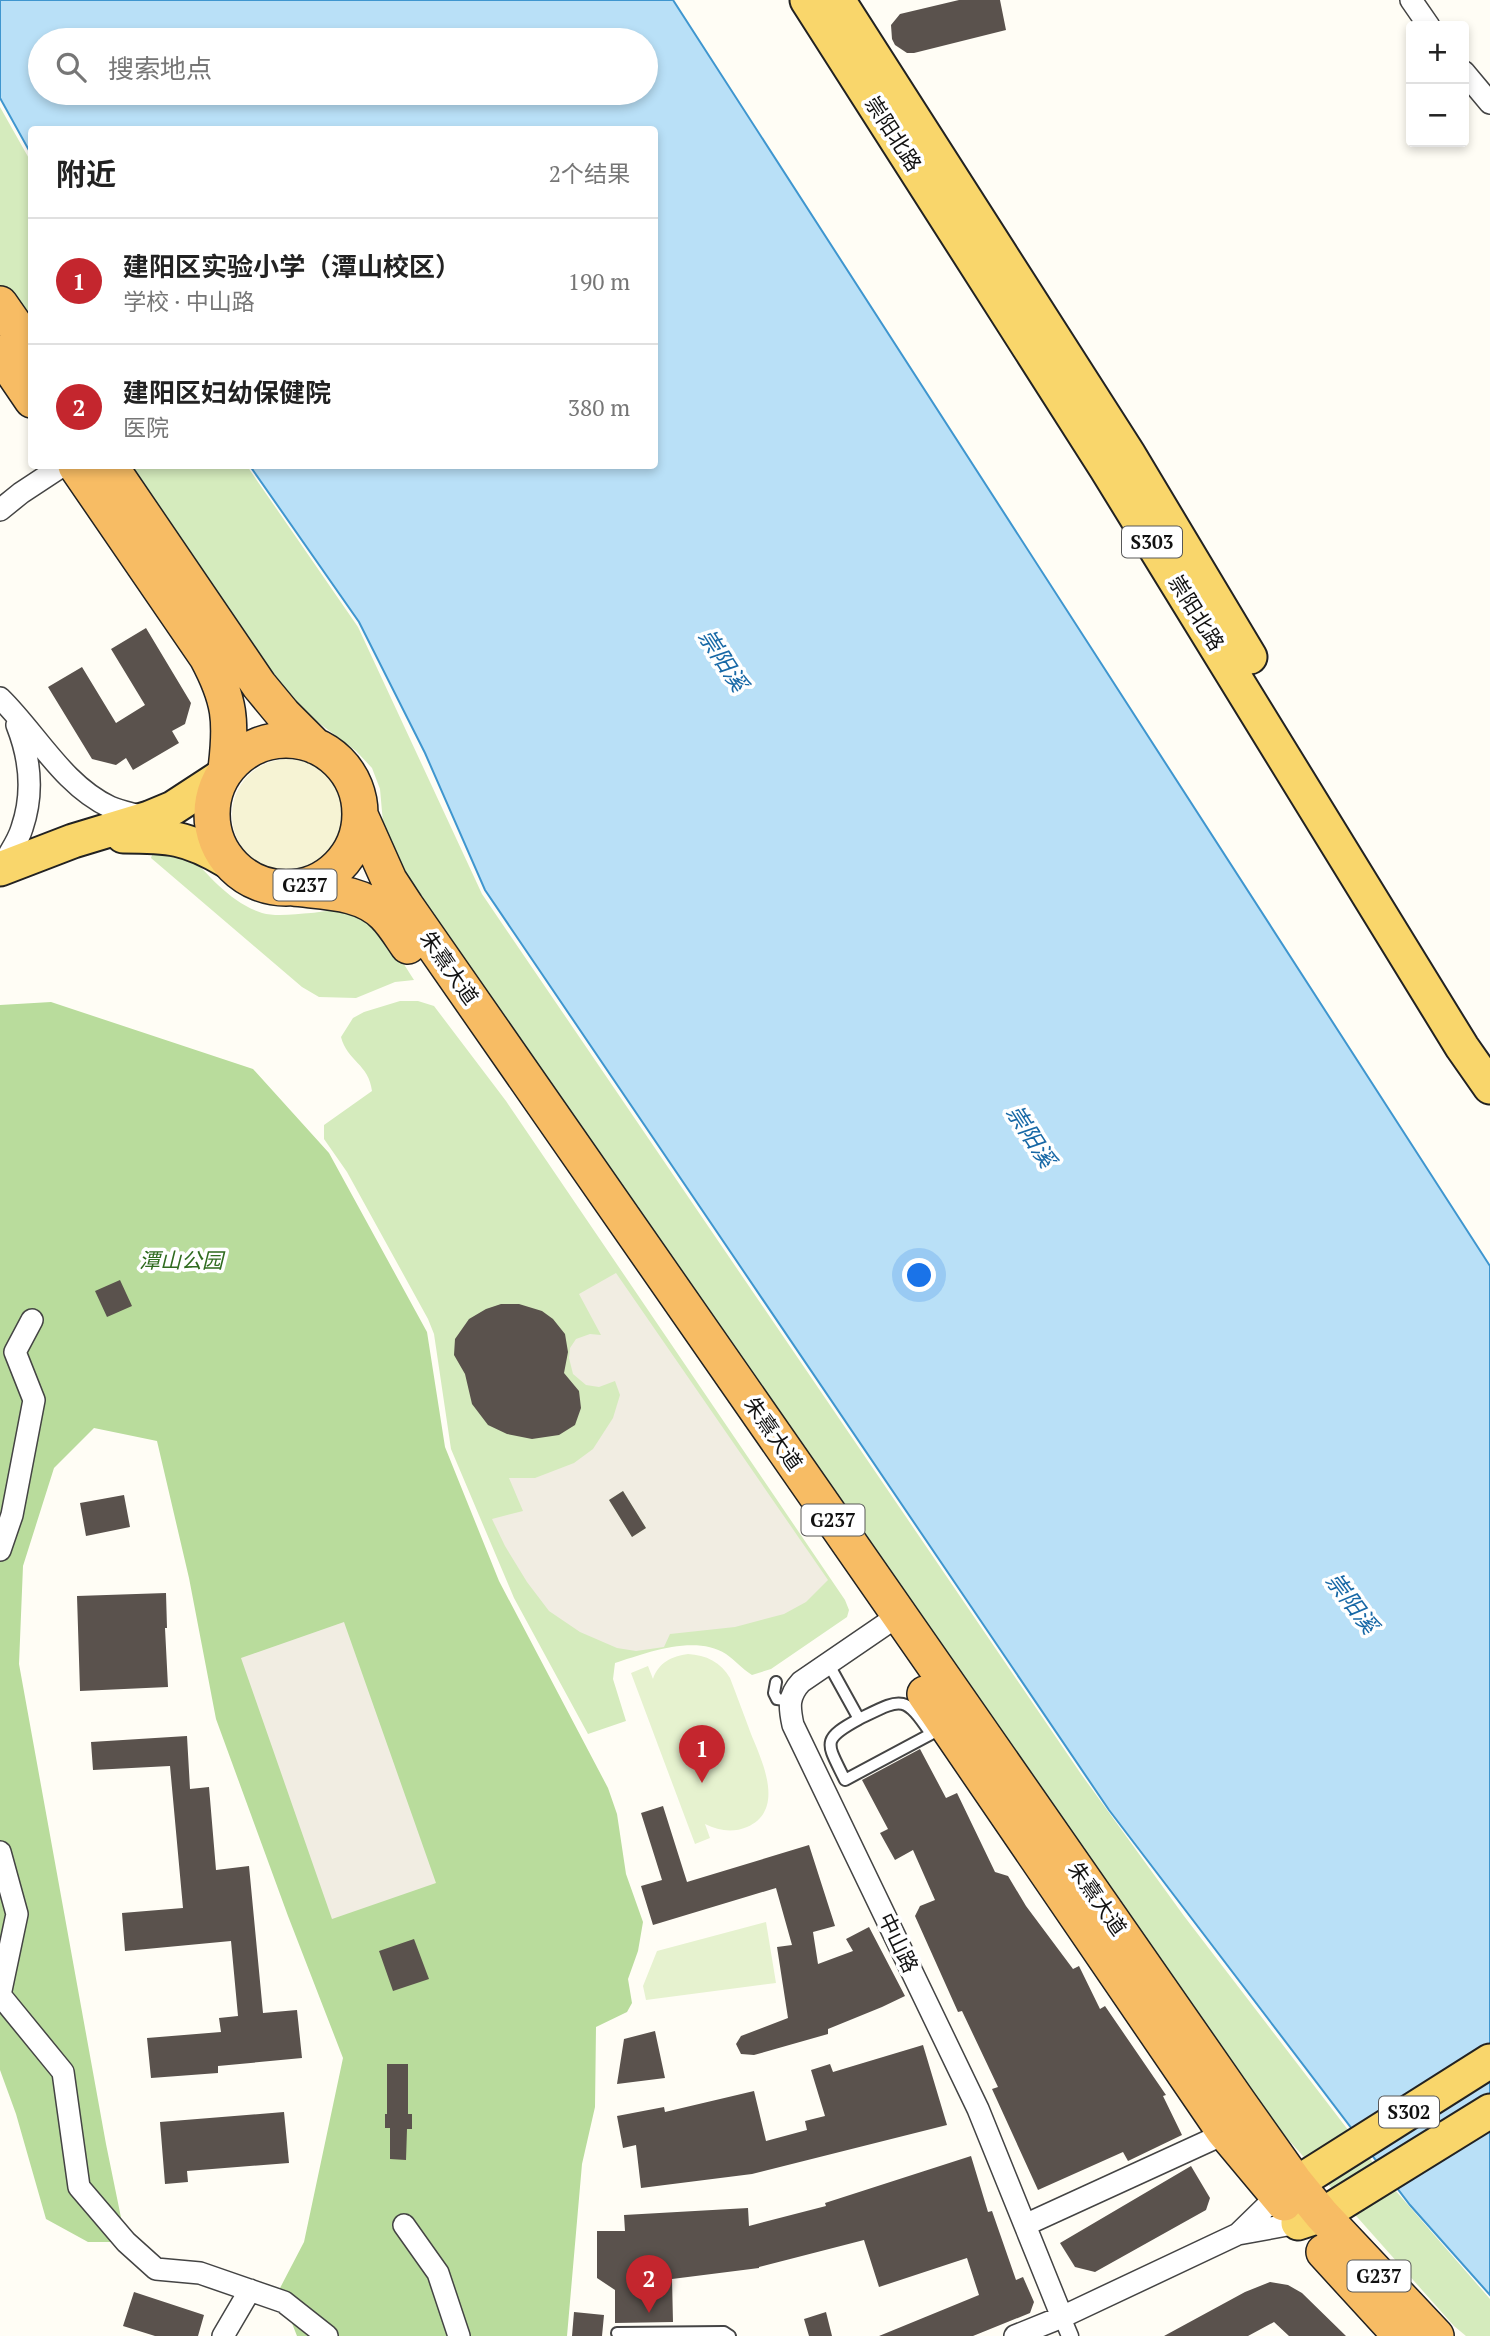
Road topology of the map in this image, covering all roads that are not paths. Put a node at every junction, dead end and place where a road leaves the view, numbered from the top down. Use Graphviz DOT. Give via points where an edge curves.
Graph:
graph roads {
  1 [pos="807,0"];
  2 [pos="838,0"];
  3 [pos="1411,0"];
  4 [pos="1426,21"];
  5 [pos="1469,78"];
  6 [pos="1490,103"];
  7 [pos="0,304"];
  8 [pos="28,344"];
  9 [pos="0,353"];
  10 [pos="28,394"];
  11 [pos="57,469"];
  12 [pos="78,469"];
  13 [pos="112,469"];
  14 [pos="0,510"];
  15 [pos="6,704"];
  16 [pos="315,746"];
  17 [pos="224,772"];
  18 [pos="360,815"];
  19 [pos="149,818"];
  20 [pos="75,845"];
  21 [pos="227,861"];
  22 [pos="0,871"];
  23 [pos="293,888"];
  24 [pos="1490,1055"];
  25 [pos="1490,1087"];
  26 [pos="32,1320"];
  27 [pos="0,1550"];
  28 [pos="889,1622"];
  29 [pos="828,1663"];
  30 [pos="859,1719"];
  31 [pos="0,1852"];
  32 [pos="1490,2061"];
  33 [pos="1490,2111"];
  34 [pos="1226,2133"];
  35 [pos="1286,2189"];
  36 [pos="1310,2219"];
  37 [pos="404,2225"];
  38 [pos="1025,2225"];
  39 [pos="1238,2234"];
  40 [pos="250,2290"];
  41 [pos="1066,2327"];
  42 [pos="617,2333"];
  43 [pos="223,2336"];
  44 [pos="327,2336"];
  45 [pos="459,2336"];
  46 [pos="730,2336"];
  47 [pos="1015,2336"];
  48 [pos="1401,2336"];
  49 [pos="1436,2336"];
  1 -- 25 [label="main road, 崇阳北路 / S303" via="1099,456"];
  2 -- 24 [label="main road, 崇阳北路 / S303" via="1129,455"];
  3 -- 4 [label="street"];
  5 -- 6 [label="street"];
  7 -- 8 [label="highway"];
  9 -- 10 [label="highway"];
  11 -- 14 [label="street"];
  12 -- 17 [label="highway" via="222,685 229,728"];
  13 -- 16 [label="highway, G237" via="259,685"];
  15 -- 19 [label="street" via="91,796"];
  15 -- 22 [label="street" via="27,750 31,782 22,828"];
  16 -- 17 [label="highway, G237" via="291,740 266,742 244,752"];
  16 -- 18 [label="highway, G237" via="348,773"];
  17 -- 19 [label="main road" via="173,808"];
  17 -- 21 [label="highway" via="214,792 212,819"];
  18 -- 23 [label="highway, G237" via="357,836 333,872"];
  18 -- 28 [label="highway, 朱熹大道 / G237" via="406,906"];
  19 -- 20 [label="main road"];
  20 -- 21 [label="main road" via="123,836 167,836 200,845"];
  20 -- 22 [label="main road"];
  21 -- 23 [label="highway, G237" via="257,883"];
  23 -- 28 [label="highway, 朱熹大道 / G237" via="356,897 387,916 746,1428"];
  26 -- 27 [label="street" via="15,1352 34,1400 12,1515"];
  28 -- 29 [label="street, 中山路"];
  28 -- 34 [label="highway, 朱熹大道 / G237"];
  28 -- 35 [label="highway, 朱熹大道 / G237"];
  29 -- 30 [label="lane"];
  29 -- 38 [label="street, 中山路" via="801,1682 785,1686 793,1725 978,2109"];
  30 -- 30 [label="lane" via="831,1739 830,1748 845,1780 931,1734 906,1705 887,1705"];
  31 -- 40 [label="street" via="17,1914 0,1996 62,2072 79,2187 156,2269 200,2273"];
  32 -- 35 [label="main road, S302"];
  33 -- 36 [label="main road, S302" via="1356,2196"];
  34 -- 35 [label="highway, 朱熹大道 / G237"];
  34 -- 38 [label="street"];
  35 -- 36 [label="highway, 朱熹大道 / G237"];
  35 -- 39 [label="street"];
  36 -- 39 [label="street"];
  36 -- 48 [label="highway, G237"];
  36 -- 49 [label="highway, G237"];
  37 -- 45 [label="street" via="438,2273"];
  38 -- 41 [label="street, 中山路"];
  39 -- 41 [label="street"];
  40 -- 43 [label="street"];
  40 -- 44 [label="street" via="284,2302"];
  41 -- 47 [label="street"];
  42 -- 46 [label="lane" via="724,2332"];
}
